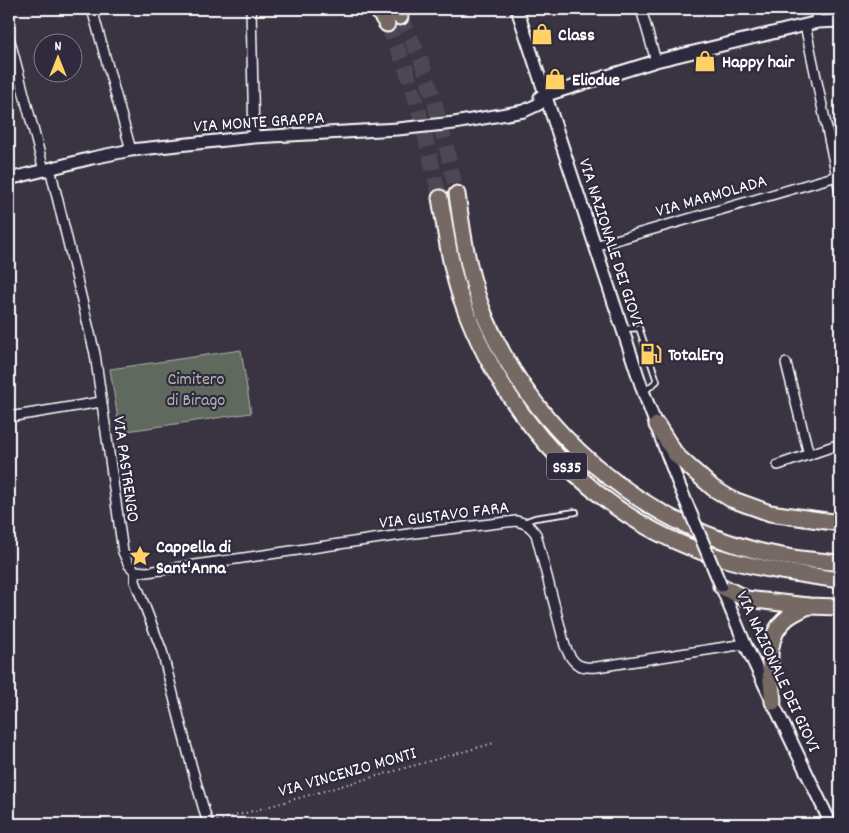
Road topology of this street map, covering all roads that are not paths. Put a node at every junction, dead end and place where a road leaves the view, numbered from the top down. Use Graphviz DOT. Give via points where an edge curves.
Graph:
graph roads {
  1 [pos="92,9"];
  2 [pos="251,9"];
  3 [pos="377,9"];
  4 [pos="517,9"];
  5 [pos="641,9"];
  6 [pos="814,9"];
  7 [pos="840,21"];
  8 [pos="818,22"];
  9 [pos="387,24"];
  10 [pos="805,25"];
  11 [pos="9,37"];
  12 [pos="656,61"];
  13 [pos="546,95"];
  14 [pos="254,138"];
  15 [pos="131,150"];
  16 [pos="47,169"];
  17 [pos="837,176"];
  18 [pos="9,179"];
  19 [pos="840,191"];
  20 [pos="457,194"];
  21 [pos="440,198"];
  22 [pos="595,246"];
  23 [pos="622,329"];
  24 [pos="786,363"];
  25 [pos="643,392"];
  26 [pos="101,402"];
  27 [pos="9,417"];
  28 [pos="656,425"];
  29 [pos="840,444"];
  30 [pos="809,454"];
  31 [pos="778,465"];
  32 [pos="576,512"];
  33 [pos="523,522"];
  34 [pos="840,523"];
  35 [pos="840,563"];
  36 [pos="135,571"];
  37 [pos="840,580"];
  38 [pos="720,586"];
  39 [pos="808,606"];
  40 [pos="840,607"];
  41 [pos="745,644"];
  42 [pos="773,702"];
  43 [pos="208,824"];
  44 [pos="831,824"];
  1 -- 15 [label="street"];
  2 -- 14 [label="street"];
  3 -- 9 [label="highway"];
  4 -- 13 [label="main road, VIA NAZIONALE DEI GIOVI"];
  5 -- 12 [label="street"];
  6 -- 8 [label="street"];
  7 -- 8 [label="main road, VIA MONTE GRAPPA"];
  8 -- 10 [label="main road, VIA MONTE GRAPPA"];
  10 -- 12 [label="main road, VIA MONTE GRAPPA"];
  10 -- 17 [label="street"];
  11 -- 16 [label="street, VIA PASTRENGO"];
  12 -- 13 [label="main road, VIA MONTE GRAPPA"];
  13 -- 14 [label="main road, VIA MONTE GRAPPA" via="528,102 514,113 454,124"];
  13 -- 22 [label="main road, VIA NAZIONALE DEI GIOVI"];
  14 -- 15 [label="main road, VIA MONTE GRAPPA"];
  15 -- 16 [label="main road, VIA MONTE GRAPPA"];
  16 -- 18 [label="main road, VIA MONTE GRAPPA"];
  16 -- 26 [label="street, VIA PASTRENGO" via="95,354"];
  17 -- 19 [label="street"];
  17 -- 22 [label="street, VIA MARMOLADA"];
  20 -- 35 [label="highway, SS35" via="466,256 486,318 528,393 554,426 588,460 654,509 686,525 754,550"];
  21 -- 37 [label="highway, SS35" via="461,298 490,365 535,432 587,485 638,522 716,556 781,572"];
  22 -- 23 [label="main road, VIA NAZIONALE DEI GIOVI"];
  23 -- 25 [label="main road, VIA NAZIONALE DEI GIOVI"];
  23 -- 25 [label="lane" via="639,328 658,381"];
  24 -- 30 [label="street"];
  25 -- 28 [label="main road, VIA NAZIONALE DEI GIOVI"];
  26 -- 27 [label="street"];
  26 -- 36 [label="street, VIA PASTRENGO" via="122,552"];
  28 -- 34 [label="highway" via="676,455 730,499 770,513"];
  28 -- 38 [label="main road, VIA NAZIONALE DEI GIOVI, bridge"];
  29 -- 30 [label="street"];
  30 -- 31 [label="street"];
  32 -- 33 [label="lane"];
  33 -- 36 [label="street, VIA GUSTAVO FARA"];
  33 -- 41 [label="street, VIA GUSTAVO FARA" via="536,534 565,646 578,666 597,667"];
  36 -- 43 [label="street, VIA PASTRENGO" via="135,581 162,651"];
  38 -- 39 [label="highway" via="746,599"];
  38 -- 41 [label="main road, VIA NAZIONALE DEI GIOVI"];
  39 -- 40 [label="highway"];
  39 -- 42 [label="highway" via="787,618 775,631 769,652"];
  41 -- 42 [label="main road, VIA NAZIONALE DEI GIOVI"];
  42 -- 44 [label="main road, VIA NAZIONALE DEI GIOVI"];
}
